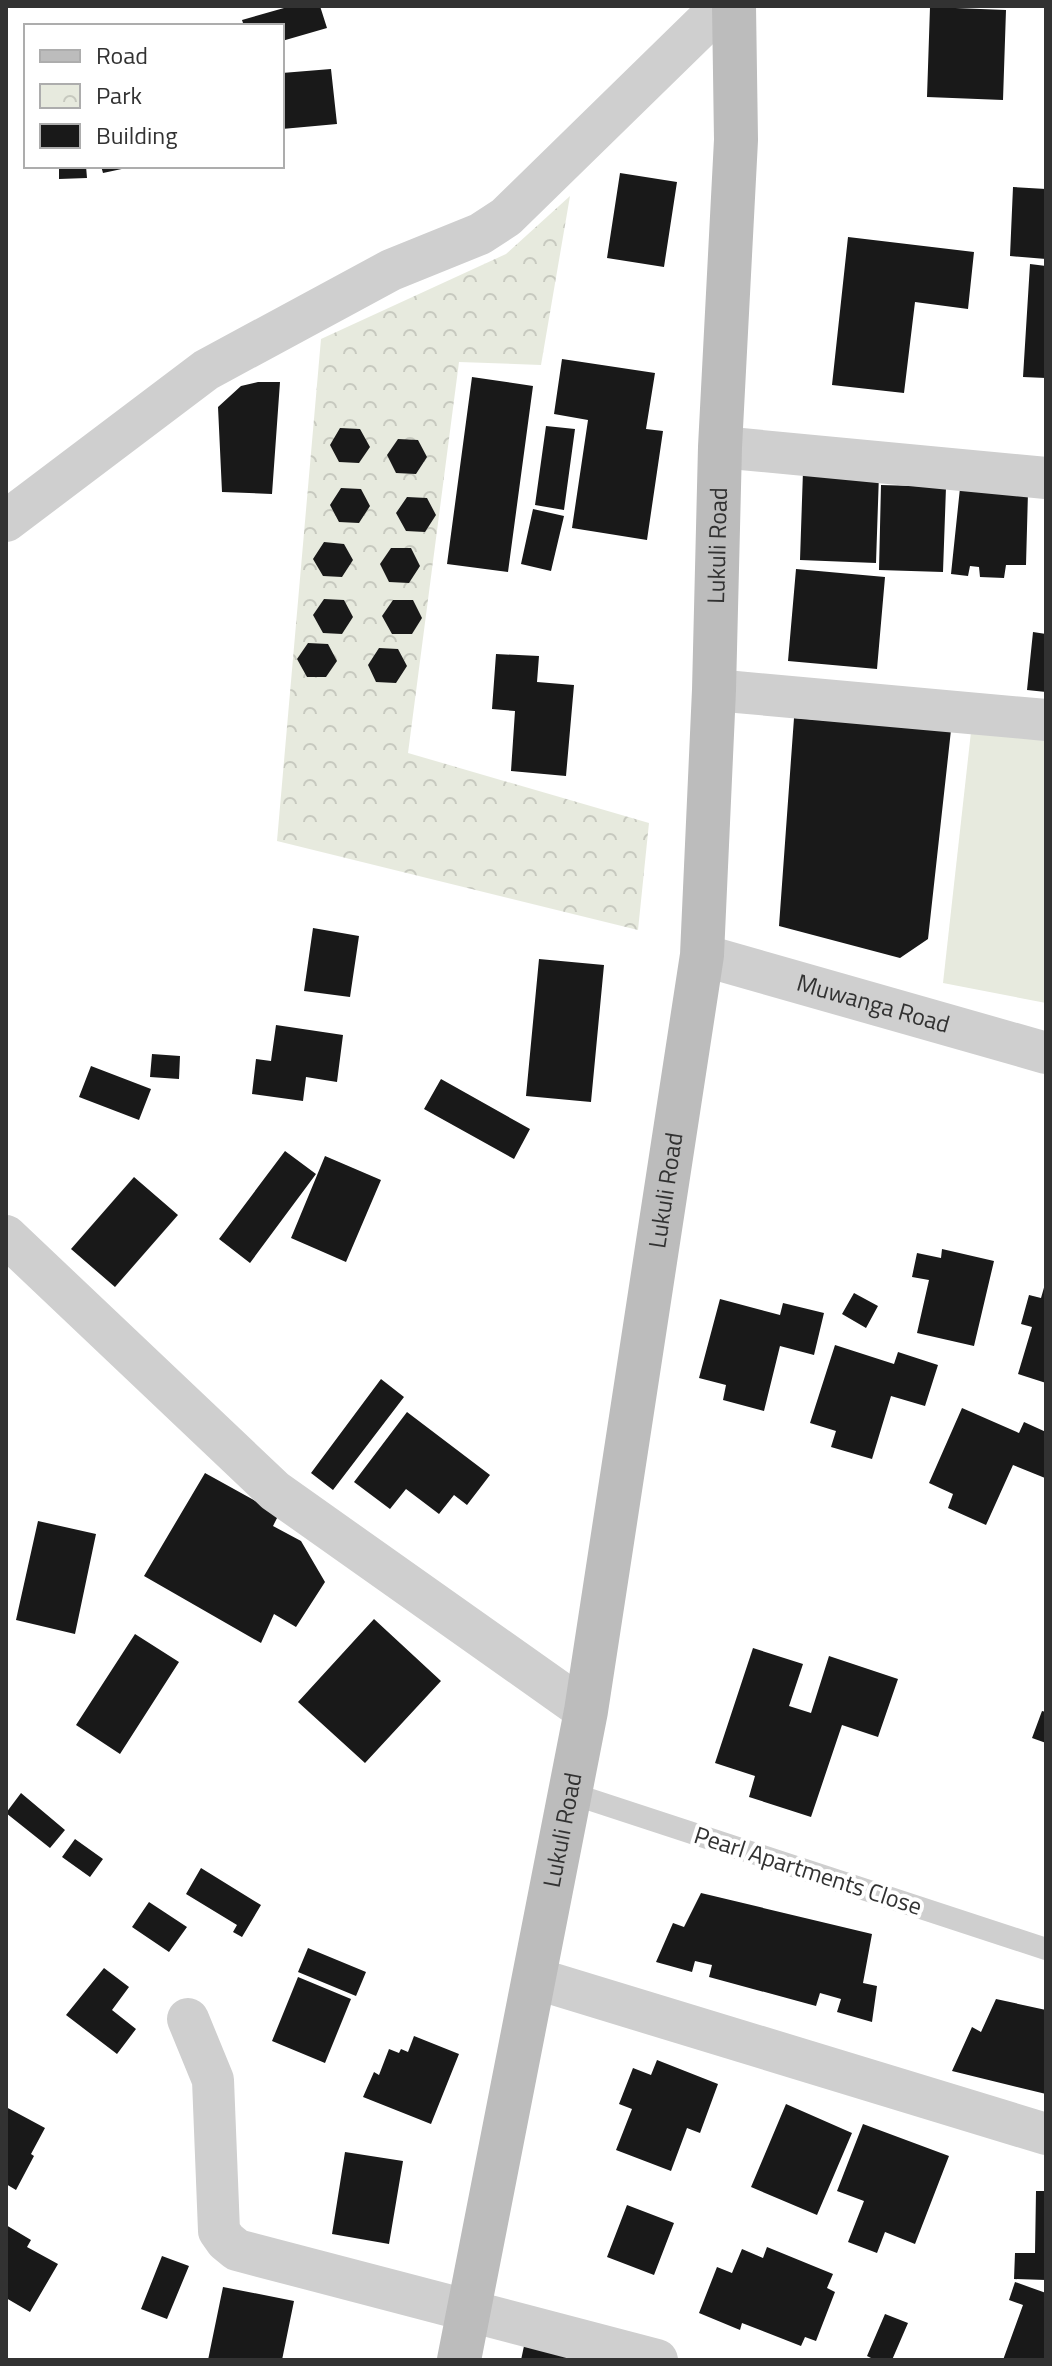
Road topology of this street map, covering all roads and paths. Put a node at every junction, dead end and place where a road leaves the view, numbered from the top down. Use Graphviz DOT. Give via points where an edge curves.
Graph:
graph roads {
  1 [pos="722,6"];
  2 [pos="734,6"];
  3 [pos="720,447"];
  4 [pos="1046,478"];
  5 [pos="6,521"];
  6 [pos="714,690"];
  7 [pos="1046,720"];
  8 [pos="702,955"];
  9 [pos="1046,1053"];
  10 [pos="6,1236"];
  11 [pos="586,1711"];
  12 [pos="570,1793"];
  13 [pos="1046,1949"];
  14 [pos="534,1978"];
  15 [pos="188,2019"];
  16 [pos="1046,2134"];
  17 [pos="469,2309"];
  18 [pos="459,2360"];
  19 [pos="657,2360"];
  1 -- 5 [label="street" via="506,217 480,234 391,270 206,370"];
  2 -- 3 [label="street, Lukuli Road" via="736,140"];
  3 -- 4 [label="street"];
  3 -- 6 [label="street, Lukuli Road"];
  6 -- 7 [label="street"];
  6 -- 8 [label="street, Lukuli Road"];
  8 -- 9 [label="street, Muwanga Road"];
  8 -- 11 [label="street, Lukuli Road"];
  10 -- 11 [label="street" via="275,1491"];
  11 -- 12 [label="street, Lukuli Road"];
  12 -- 13 [label="lane, Pearl Apartments Close"];
  12 -- 14 [label="street, Lukuli Road"];
  14 -- 16 [label="street"];
  14 -- 17 [label="street, Lukuli Road"];
  15 -- 17 [label="street" via="213,2080 219,2231 226,2241 237,2250"];
  17 -- 18 [label="street, Lukuli Road"];
  17 -- 19 [label="street"];
}
